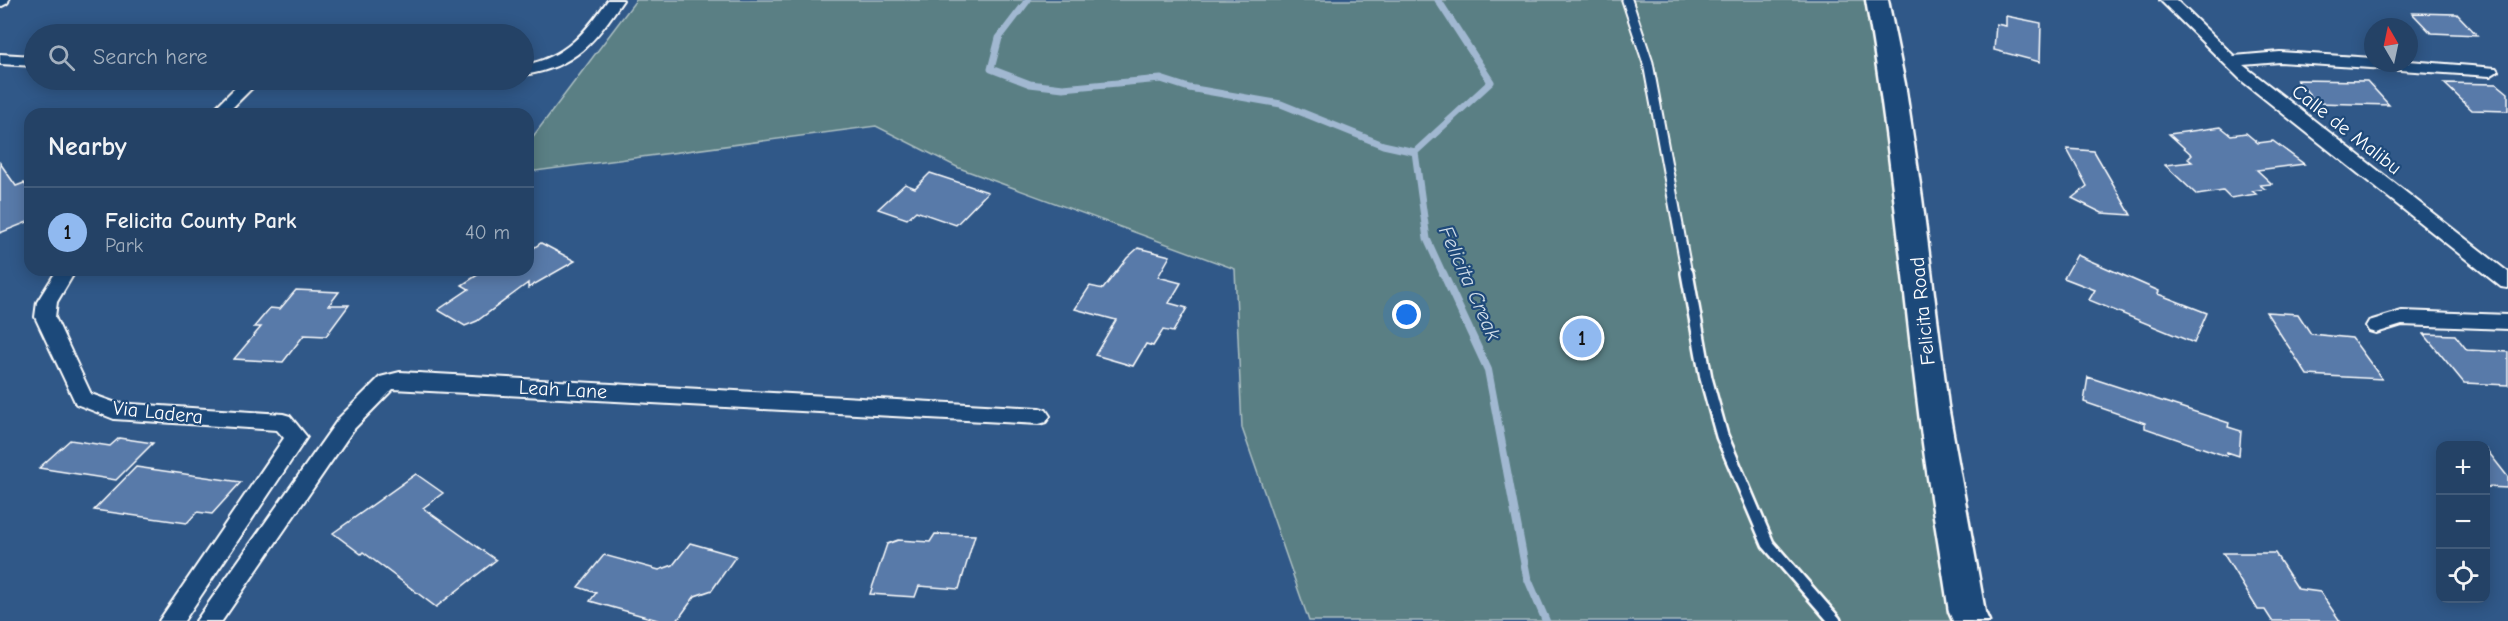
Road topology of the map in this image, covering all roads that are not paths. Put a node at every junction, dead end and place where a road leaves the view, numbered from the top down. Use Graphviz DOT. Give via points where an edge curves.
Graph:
graph roads {
  1 [pos="4,0"];
  2 [pos="616,0"];
  3 [pos="1627,0"];
  4 [pos="1877,0"];
  5 [pos="2167,0"];
  6 [pos="0,2"];
  7 [pos="0,59"];
  8 [pos="24,60"];
  9 [pos="2230,61"];
  10 [pos="534,69"];
  11 [pos="2490,71"];
  12 [pos="242,90"];
  13 [pos="224,108"];
  14 [pos="64,276"];
  15 [pos="2508,282"];
  16 [pos="2508,322"];
  17 [pos="2376,326"];
  18 [pos="1039,416"];
  19 [pos="171,621"];
  20 [pos="208,621"];
  21 [pos="1835,621"];
  22 [pos="1971,621"];
  1 -- 6 [label="lane"];
  2 -- 10 [label="street" via="573,54"];
  3 -- 21 [label="lane" via="1648,63 1706,378 1722,436 1768,544"];
  4 -- 22 [label="main road, Felicita Road" via="1910,198 1933,406"];
  5 -- 9 [label="street, Calle de Malibu"];
  7 -- 8 [label="street"];
  9 -- 11 [label="street" via="2280,57"];
  9 -- 15 [label="street, Calle de Malibu"];
  12 -- 13 [label="street"];
  14 -- 19 [label="street, Via Ladera" via="47,302 45,317 83,399 114,411 283,422 296,437"];
  16 -- 17 [label="street" via="2402,318"];
  18 -- 20 [label="street, Leah Lane" via="387,382 346,424"];
}
